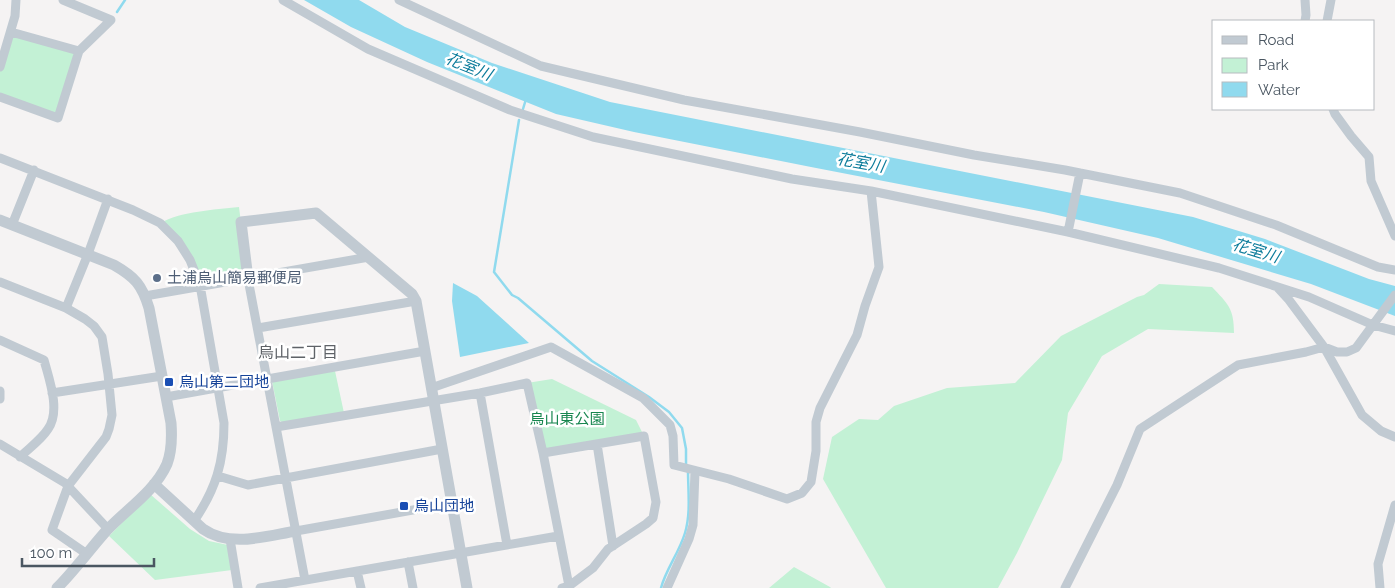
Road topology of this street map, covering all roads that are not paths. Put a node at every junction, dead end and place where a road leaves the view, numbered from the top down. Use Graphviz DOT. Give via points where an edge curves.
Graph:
graph roads {
  1 [pos="16,0"];
  2 [pos="63,0"];
  3 [pos="283,0"];
  4 [pos="399,0"];
  5 [pos="1305,0"];
  6 [pos="1330,0"];
  7 [pos="1305,20"];
  8 [pos="1327,20"];
  9 [pos="11,32"];
  10 [pos="79,51"];
  11 [pos="0,67"];
  12 [pos="0,97"];
  13 [pos="1333,110"];
  14 [pos="0,158"];
  15 [pos="34,170"];
  16 [pos="1080,173"];
  17 [pos="871,191"];
  18 [pos="108,199"];
  19 [pos="0,220"];
  20 [pos="12,225"];
  21 [pos="1068,232"];
  22 [pos="1395,236"];
  23 [pos="88,254"];
  24 [pos="369,257"];
  25 [pos="1395,270"];
  26 [pos="248,279"];
  27 [pos="0,283"];
  28 [pos="200,285"];
  29 [pos="1276,286"];
  30 [pos="1395,295"];
  31 [pos="145,296"];
  32 [pos="416,301"];
  33 [pos="66,308"];
  34 [pos="1373,325"];
  35 [pos="258,328"];
  36 [pos="1395,331"];
  37 [pos="0,340"];
  38 [pos="1324,347"];
  39 [pos="425,351"];
  40 [pos="162,376"];
  41 [pos="267,379"];
  42 [pos="110,385"];
  43 [pos="218,388"];
  44 [pos="431,388"];
  45 [pos="0,391"];
  46 [pos="52,393"];
  47 [pos="480,393"];
  48 [pos="166,397"];
  49 [pos="0,399"];
  50 [pos="433,401"];
  51 [pos="276,428"];
  52 [pos="1395,437"];
  53 [pos="0,444"];
  54 [pos="597,444"];
  55 [pos="442,450"];
  56 [pos="543,453"];
  57 [pos="20,457"];
  58 [pos="694,471"];
  59 [pos="218,476"];
  60 [pos="286,478"];
  61 [pos="154,484"];
  62 [pos="68,486"];
  63 [pos="452,503"];
  64 [pos="1395,505"];
  65 [pos="194,521"];
  66 [pos="108,529"];
  67 [pos="296,531"];
  68 [pos="558,536"];
  69 [pos="230,539"];
  70 [pos="507,545"];
  71 [pos="613,546"];
  72 [pos="461,553"];
  73 [pos="87,554"];
  74 [pos="408,562"];
  75 [pos="357,571"];
  76 [pos="305,580"];
  77 [pos="565,587"];
  78 [pos="57,588"];
  79 [pos="238,588"];
  80 [pos="261,588"];
  81 [pos="361,588"];
  82 [pos="413,588"];
  83 [pos="468,588"];
  84 [pos="667,588"];
  85 [pos="1065,588"];
  86 [pos="1380,588"];
  1 -- 9 [label="street"];
  2 -- 10 [label="street" via="111,20"];
  3 -- 17 [label="street" via="368,49 510,110 594,137 792,179"];
  4 -- 16 [label="street" via="541,66 684,100"];
  5 -- 7 [label="street"];
  6 -- 8 [label="street"];
  9 -- 10 [label="street"];
  9 -- 11 [label="street"];
  10 -- 12 [label="street" via="57,119"];
  13 -- 22 [label="street" via="1369,157 1371,181"];
  14 -- 15 [label="street"];
  15 -- 18 [label="street"];
  15 -- 20 [label="street"];
  16 -- 21 [label="street"];
  16 -- 25 [label="street" via="1180,193 1276,225 1378,267"];
  17 -- 21 [label="street"];
  17 -- 58 [label="street" via="879,267 857,335 820,408 811,482 802,493 786,499 729,479"];
  18 -- 23 [label="street"];
  18 -- 28 [label="street" via="160,223 178,241"];
  19 -- 20 [label="street"];
  20 -- 23 [label="street"];
  21 -- 29 [label="street" via="1219,268"];
  23 -- 31 [label="street" via="130,274"];
  23 -- 33 [label="street"];
  24 -- 26 [label="street"];
  24 -- 26 [label="street" via="316,213 241,222"];
  24 -- 32 [label="street"];
  26 -- 28 [label="street"];
  26 -- 35 [label="street"];
  27 -- 33 [label="street"];
  28 -- 31 [label="street"];
  28 -- 43 [label="street"];
  29 -- 34 [label="street"];
  29 -- 38 [label="street"];
  30 -- 34 [label="street"];
  31 -- 40 [label="street"];
  32 -- 35 [label="street"];
  32 -- 39 [label="street"];
  33 -- 42 [label="street" via="94,326 102,337"];
  34 -- 36 [label="street"];
  34 -- 38 [label="street" via="1356,348 1337,352"];
  35 -- 41 [label="street"];
  37 -- 46 [label="street" via="44,360"];
  38 -- 52 [label="street" via="1362,415 1381,431"];
  38 -- 85 [label="street" via="1238,365 1140,429"];
  39 -- 41 [label="street"];
  39 -- 44 [label="street"];
  40 -- 42 [label="street"];
  40 -- 48 [label="street"];
  41 -- 43 [label="street"];
  41 -- 51 [label="street"];
  42 -- 46 [label="street"];
  42 -- 62 [label="street" via="110,430"];
  43 -- 48 [label="street"];
  43 -- 59 [label="street" via="224,423"];
  44 -- 50 [label="street"];
  44 -- 58 [label="street" via="551,346 643,398 670,425 674,465"];
  45 -- 49 [label="street"];
  46 -- 57 [label="street" via="54,404 49,428"];
  47 -- 50 [label="street"];
  47 -- 56 [label="street" via="528,383"];
  47 -- 70 [label="street"];
  48 -- 61 [label="street" via="172,434 170,453"];
  50 -- 51 [label="street"];
  50 -- 55 [label="street"];
  51 -- 60 [label="street"];
  53 -- 57 [label="street"];
  54 -- 56 [label="street"];
  54 -- 71 [label="street"];
  54 -- 71 [label="street" via="644,436 656,502 653,518"];
  55 -- 60 [label="street"];
  55 -- 63 [label="street"];
  56 -- 68 [label="street"];
  57 -- 62 [label="street"];
  58 -- 84 [label="street" via="693,525"];
  59 -- 60 [label="street" via="248,485"];
  59 -- 65 [label="street"];
  60 -- 67 [label="street"];
  61 -- 65 [label="street"];
  61 -- 66 [label="street"];
  62 -- 66 [label="street"];
  62 -- 73 [label="street" via="52,530"];
  63 -- 67 [label="street"];
  63 -- 72 [label="street"];
  64 -- 86 [label="street" via="1378,564"];
  65 -- 69 [label="street" via="210,534"];
  66 -- 73 [label="street"];
  67 -- 69 [label="street"];
  67 -- 76 [label="street"];
  68 -- 70 [label="street"];
  68 -- 77 [label="street"];
  69 -- 79 [label="street"];
  70 -- 72 [label="street"];
  71 -- 77 [label="street" via="593,568"];
  72 -- 74 [label="street"];
  72 -- 83 [label="street"];
  73 -- 78 [label="street"];
  74 -- 75 [label="street"];
  74 -- 82 [label="street"];
  75 -- 76 [label="street"];
  75 -- 81 [label="street"];
  76 -- 80 [label="street"];
}
